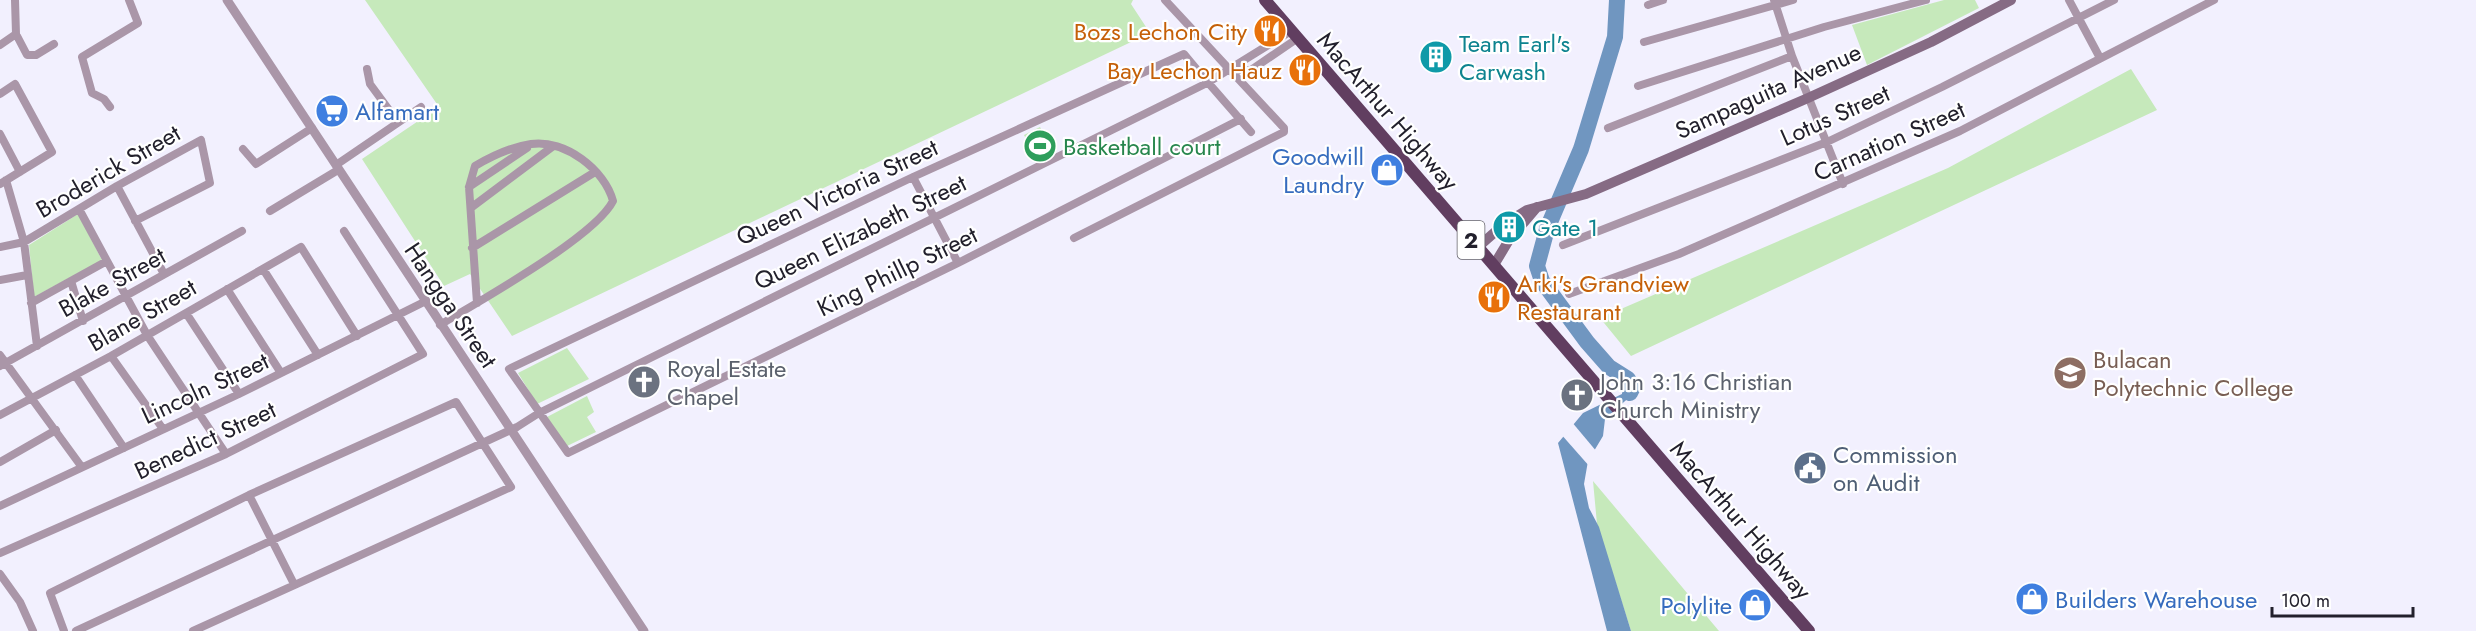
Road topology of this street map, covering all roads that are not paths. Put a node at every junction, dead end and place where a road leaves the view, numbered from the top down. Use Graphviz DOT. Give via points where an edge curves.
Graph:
graph roads {
  1 [pos="15,0"];
  2 [pos="129,0"];
  3 [pos="227,0"];
  4 [pos="1165,0"];
  5 [pos="1265,0"];
  6 [pos="1664,0"];
  7 [pos="1793,0"];
  8 [pos="1926,0"];
  9 [pos="2011,0"];
  10 [pos="2069,0"];
  11 [pos="2114,0"];
  12 [pos="2214,0"];
  13 [pos="1775,2"];
  14 [pos="1648,4"];
  15 [pos="2078,17"];
  16 [pos="16,33"];
  17 [pos="1294,34"];
  18 [pos="1787,40"];
  19 [pos="1644,42"];
  20 [pos="54,44"];
  21 [pos="0,45"];
  22 [pos="1263,49"];
  23 [pos="1792,56"];
  24 [pos="1271,58"];
  25 [pos="2100,58"];
  26 [pos="367,69"];
  27 [pos="1228,70"];
  28 [pos="1208,83"];
  29 [pos="1638,86"];
  30 [pos="0,94"];
  31 [pos="1808,98"];
  32 [pos="110,107"];
  33 [pos="421,107"];
  34 [pos="1240,119"];
  35 [pos="398,122"];
  36 [pos="312,128"];
  37 [pos="1608,128"];
  38 [pos="1251,132"];
  39 [pos="0,134"];
  40 [pos="1827,142"];
  41 [pos="533,143"];
  42 [pos="552,147"];
  43 [pos="243,149"];
  44 [pos="337,167"];
  45 [pos="20,172"];
  46 [pos="595,172"];
  47 [pos="913,177"];
  48 [pos="3,182"];
  49 [pos="1844,184"];
  50 [pos="117,186"];
  51 [pos="469,187"];
  52 [pos="1540,206"];
  53 [pos="472,207"];
  54 [pos="80,209"];
  55 [pos="270,211"];
  56 [pos="933,218"];
  57 [pos="135,221"];
  58 [pos="242,231"];
  59 [pos="344,231"];
  60 [pos="1074,238"];
  61 [pos="24,242"];
  62 [pos="1563,245"];
  63 [pos="0,247"];
  64 [pos="1478,247"];
  65 [pos="472,248"];
  66 [pos="107,261"];
  67 [pos="958,263"];
  68 [pos="1494,265"];
  69 [pos="263,268"];
  70 [pos="164,274"];
  71 [pos="27,275"];
  72 [pos="0,280"];
  73 [pos="71,281"];
  74 [pos="227,289"];
  75 [pos="1569,294"];
  76 [pos="126,296"];
  77 [pos="424,302"];
  78 [pos="31,303"];
  79 [pos="477,303"];
  80 [pos="186,313"];
  81 [pos="399,315"];
  82 [pos="83,321"];
  83 [pos="440,326"];
  84 [pos="147,335"];
  85 [pos="357,336"];
  86 [pos="37,346"];
  87 [pos="0,355"];
  88 [pos="318,355"];
  89 [pos="111,356"];
  90 [pos="3,364"];
  91 [pos="281,373"];
  92 [pos="75,375"];
  93 [pos="239,394"];
  94 [pos="32,397"];
  95 [pos="200,411"];
  96 [pos="539,413"];
  97 [pos="0,415"];
  98 [pos="163,429"];
  99 [pos="510,429"];
  100 [pos="56,430"];
  101 [pos="481,444"];
  102 [pos="124,447"];
  103 [pos="226,454"];
  104 [pos="0,462"];
  105 [pos="81,466"];
  106 [pos="249,495"];
  107 [pos="0,506"];
  108 [pos="271,538"];
  109 [pos="0,553"];
  110 [pos="0,574"];
  111 [pos="294,584"];
  112 [pos="33,631"];
  113 [pos="64,631"];
  114 [pos="76,631"];
  115 [pos="193,631"];
  116 [pos="644,631"];
  117 [pos="1809,631"];
  1 -- 16 [label="street"];
  2 -- 32 [label="street" via="138,23 82,57 92,93"];
  3 -- 36 [label="street, Hangga Street"];
  4 -- 27 [label="street"];
  5 -- 17 [label="highway, MacArthur Highway / 2"];
  6 -- 14 [label="street"];
  7 -- 13 [label="street"];
  8 -- 18 [label="street"];
  9 -- 31 [label="main road, Sampaguita Avenue" via="1931,42"];
  10 -- 15 [label="street"];
  11 -- 15 [label="street, Lotus Street"];
  12 -- 25 [label="street, Carnation Street"];
  13 -- 18 [label="street"];
  13 -- 19 [label="street"];
  15 -- 25 [label="street"];
  15 -- 40 [label="street, Lotus Street"];
  16 -- 20 [label="street" via="27,55"];
  16 -- 21 [label="street"];
  17 -- 22 [label="street, Queen Elizabeth Street"];
  17 -- 24 [label="street, Queen Elizabeth Street"];
  17 -- 64 [label="highway, MacArthur Highway / 2"];
  18 -- 23 [label="street"];
  18 -- 29 [label="street"];
  22 -- 24 [label="street"];
  22 -- 27 [label="street, Queen Elizabeth Street"];
  23 -- 31 [label="street"];
  23 -- 37 [label="street"];
  24 -- 27 [label="street, Queen Elizabeth Street" via="1251,70"];
  25 -- 49 [label="street, Carnation Street" via="1960,131"];
  26 -- 35 [label="street" via="370,84"];
  27 -- 28 [label="street, Queen Elizabeth Street"];
  27 -- 60 [label="street" via="1284,132"];
  28 -- 34 [label="street"];
  28 -- 47 [label="street, Queen Victoria Street" via="1184,54"];
  28 -- 56 [label="street, Queen Elizabeth Street"];
  30 -- 45 [label="street" via="15,84 52,152"];
  31 -- 40 [label="street"];
  31 -- 52 [label="main road, Sampaguita Avenue" via="1568,199"];
  33 -- 35 [label="street"];
  34 -- 38 [label="street"];
  34 -- 67 [label="street, King Phillp Street"];
  35 -- 44 [label="street"];
  36 -- 43 [label="street" via="256,164"];
  36 -- 44 [label="street, Hangga Street"];
  39 -- 45 [label="street"];
  40 -- 49 [label="street"];
  40 -- 62 [label="street, Lotus Street"];
  41 -- 42 [label="street"];
  41 -- 51 [label="street"];
  41 -- 51 [label="street" via="474,166"];
  42 -- 46 [label="street" via="577,155"];
  42 -- 53 [label="street"];
  44 -- 55 [label="street"];
  44 -- 77 [label="street, Hangga Street"];
  45 -- 48 [label="street"];
  46 -- 65 [label="street"];
  46 -- 79 [label="street" via="609,185 613,201 608,211 563,249"];
  47 -- 56 [label="street"];
  47 -- 96 [label="street, Queen Victoria Street" via="509,369"];
  48 -- 61 [label="street"];
  49 -- 75 [label="street, Carnation Street" via="1678,254"];
  50 -- 54 [label="street, Broderick Street"];
  50 -- 57 [label="street"];
  50 -- 57 [label="street, Broderick Street" via="201,140 210,183"];
  51 -- 53 [label="street"];
  52 -- 64 [label="main road, Sampaguita Avenue" via="1508,221"];
  52 -- 68 [label="main road" via="1509,240"];
  53 -- 65 [label="street"];
  54 -- 61 [label="street, Broderick Street"];
  54 -- 66 [label="street"];
  56 -- 67 [label="street"];
  56 -- 96 [label="street, Queen Elizabeth Street"];
  57 -- 70 [label="street"];
  58 -- 70 [label="street, Blake Street"];
  59 -- 81 [label="street"];
  61 -- 63 [label="street, Broderick Street"];
  61 -- 71 [label="street"];
  64 -- 68 [label="highway, MacArthur Highway / 2"];
  65 -- 79 [label="street"];
  66 -- 73 [label="street"];
  66 -- 76 [label="street"];
  67 -- 96 [label="street, King Phillp Street" via="568,453"];
  68 -- 117 [label="highway, MacArthur Highway / 2"];
  69 -- 74 [label="street, Blane Street"];
  69 -- 85 [label="street, Blane Street" via="301,247"];
  69 -- 88 [label="street"];
  70 -- 76 [label="street, Blake Street"];
  71 -- 72 [label="street"];
  71 -- 78 [label="street"];
  73 -- 78 [label="street"];
  73 -- 82 [label="street"];
  74 -- 80 [label="street, Blane Street"];
  74 -- 91 [label="street"];
  76 -- 82 [label="street, Blake Street"];
  76 -- 84 [label="street"];
  77 -- 81 [label="street, Lincoln Street"];
  77 -- 83 [label="street, Hangga Street"];
  78 -- 86 [label="street"];
  79 -- 83 [label="street"];
  80 -- 84 [label="street, Blane Street"];
  80 -- 93 [label="street"];
  81 -- 85 [label="street, Lincoln Street"];
  81 -- 103 [label="street, Benedict Street" via="423,354"];
  82 -- 86 [label="street, Blake Street"];
  83 -- 99 [label="street, Hangga Street"];
  84 -- 89 [label="street, Blane Street"];
  84 -- 95 [label="street"];
  85 -- 88 [label="street, Lincoln Street"];
  86 -- 90 [label="street, Blake Street"];
  87 -- 90 [label="street"];
  88 -- 91 [label="street, Lincoln Street"];
  89 -- 92 [label="street, Blane Street"];
  89 -- 98 [label="street"];
  90 -- 94 [label="street"];
  91 -- 93 [label="street, Lincoln Street"];
  92 -- 94 [label="street, Blane Street"];
  92 -- 102 [label="street"];
  93 -- 95 [label="street, Lincoln Street"];
  94 -- 97 [label="street, Blane Street"];
  94 -- 100 [label="street"];
  95 -- 98 [label="street, Lincoln Street"];
  95 -- 103 [label="street"];
  96 -- 99 [label="street, Queen Elizabeth Street"];
  98 -- 102 [label="street, Lincoln Street"];
  99 -- 101 [label="street, Queen Elizabeth Street"];
  99 -- 116 [label="street, Hangga Street"];
  100 -- 104 [label="street"];
  100 -- 105 [label="street"];
  101 -- 106 [label="street" via="456,402"];
  101 -- 108 [label="street, Queen Elizabeth Street"];
  101 -- 111 [label="street" via="511,487"];
  102 -- 105 [label="street, Lincoln Street"];
  103 -- 109 [label="street, Benedict Street"];
  105 -- 107 [label="street, Lincoln Street"];
  106 -- 108 [label="street"];
  106 -- 113 [label="street" via="50,593"];
  108 -- 111 [label="street"];
  108 -- 114 [label="street, Queen Elizabeth Street"];
  110 -- 112 [label="street" via="20,602"];
  111 -- 115 [label="street"];
}
